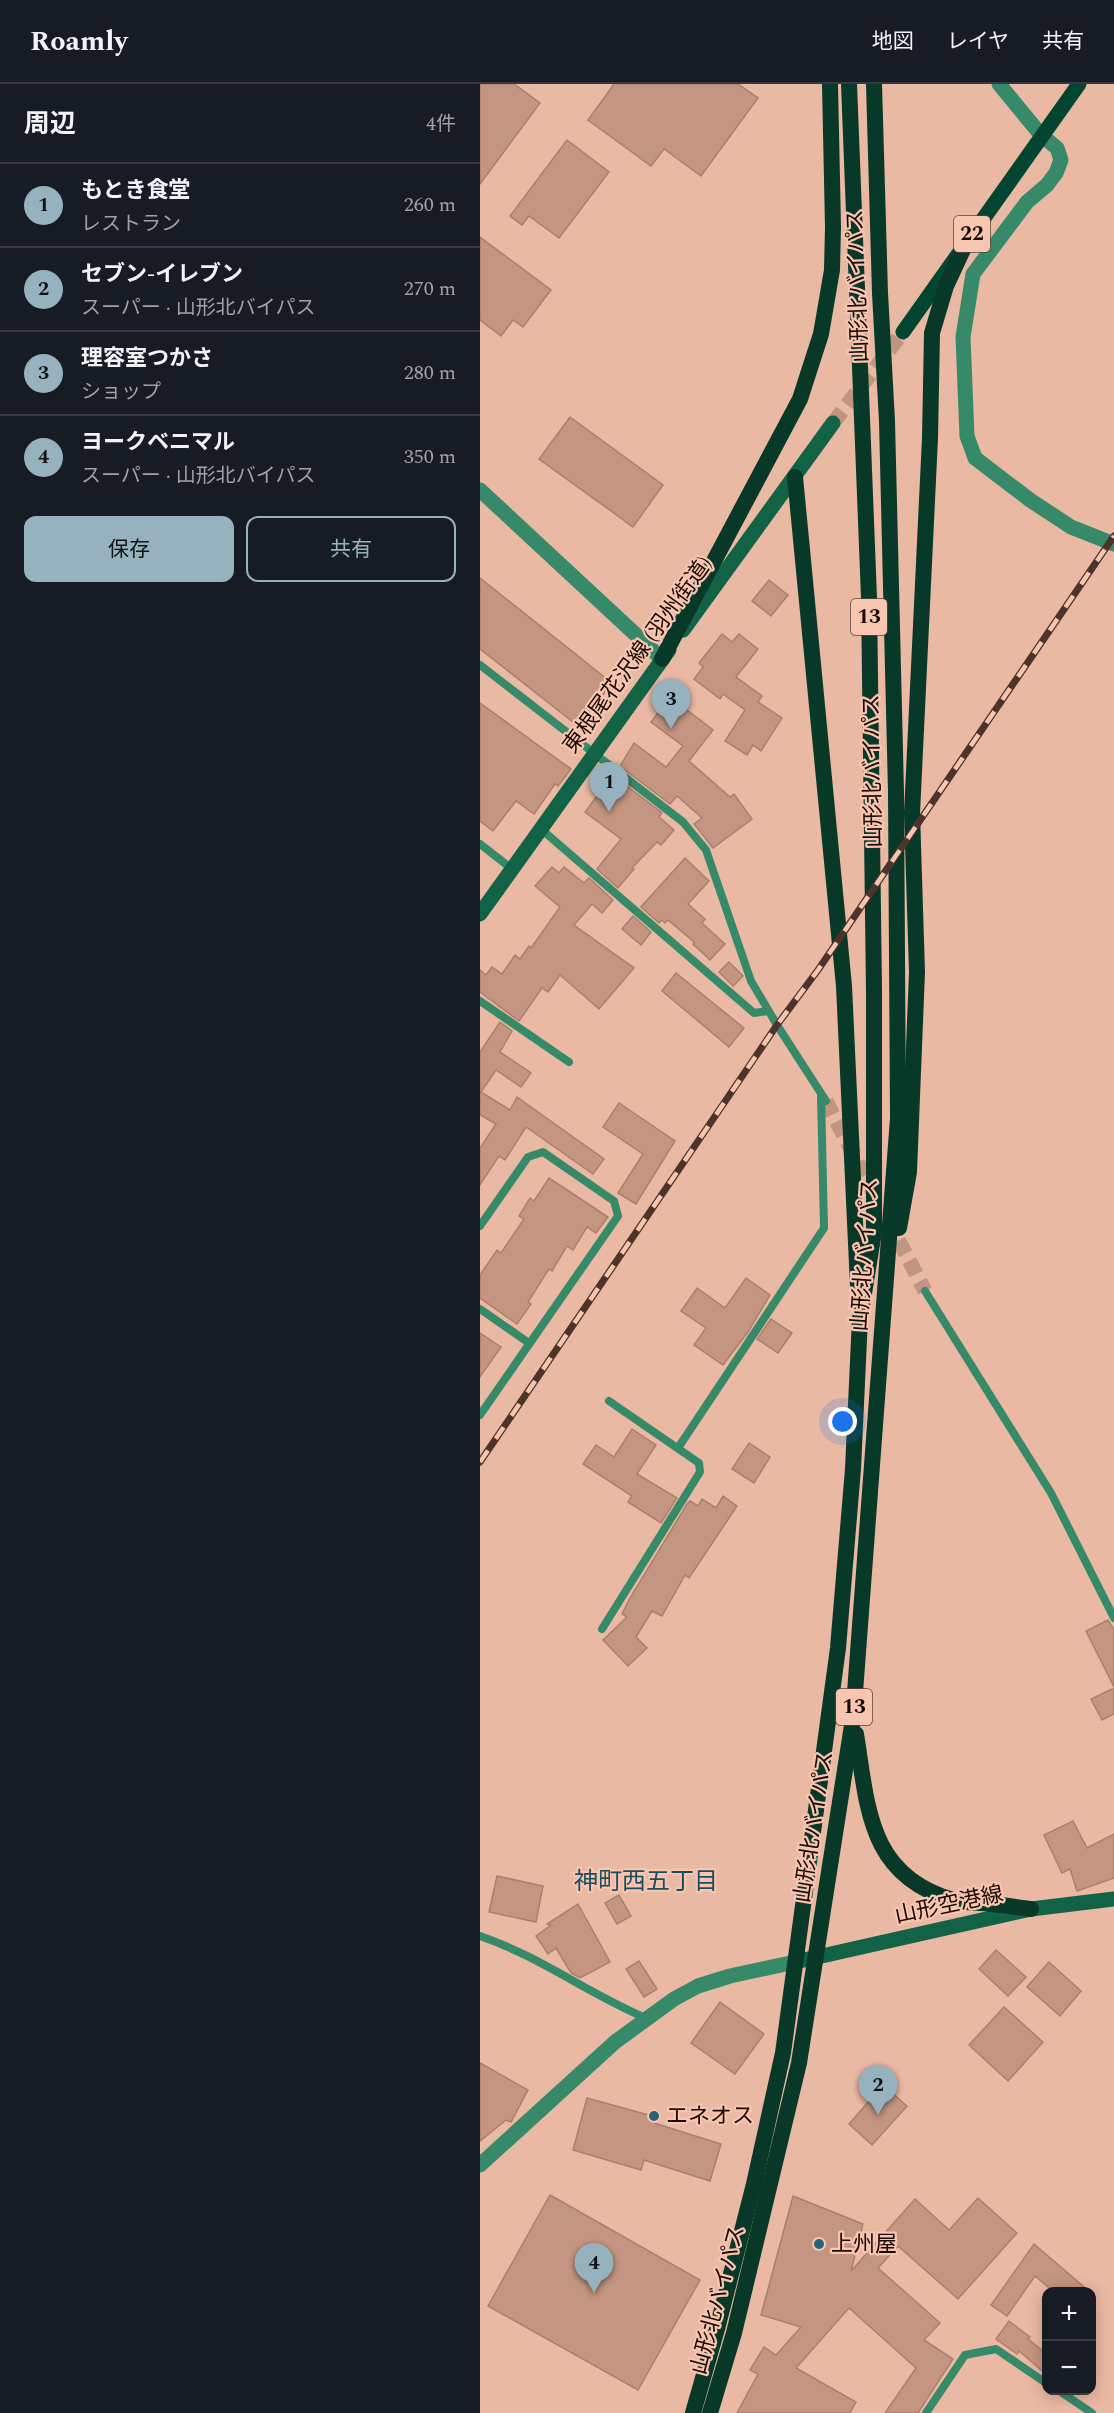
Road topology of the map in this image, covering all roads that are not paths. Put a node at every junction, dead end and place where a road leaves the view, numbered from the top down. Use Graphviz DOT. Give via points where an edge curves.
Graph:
graph roads {
  1 [pos="830,84"];
  2 [pos="849,84"];
  3 [pos="874,84"];
  4 [pos="999,84"];
  5 [pos="1079,84"];
  6 [pos="1041,135"];
  7 [pos="968,241"];
  8 [pos="903,332"];
  9 [pos="833,423"];
  10 [pos="795,477"];
  11 [pos="480,490"];
  12 [pos="1114,544"];
  13 [pos="662,659"];
  14 [pos="480,665"];
  15 [pos="595,754"];
  16 [pos="541,829"];
  17 [pos="480,844"];
  18 [pos="512,869"];
  19 [pos="480,914"];
  20 [pos="480,1001"];
  21 [pos="768,1011"];
  22 [pos="569,1062"];
  23 [pos="480,1226"];
  24 [pos="925,1291"];
  25 [pos="480,1309"];
  26 [pos="860,1318"];
  27 [pos="883,1319"];
  28 [pos="529,1343"];
  29 [pos="609,1401"];
  30 [pos="480,1415"];
  31 [pos="678,1448"];
  32 [pos="1114,1618"];
  33 [pos="602,1629"];
  34 [pos="853,1719"];
  35 [pos="1114,1899"];
  36 [pos="1031,1910"];
  37 [pos="480,1936"];
  38 [pos="816,1957"];
  39 [pos="795,1962"];
  40 [pos="646,2018"];
  41 [pos="480,2165"];
  42 [pos="1042,2380"];
  43 [pos="1064,2395"];
  44 [pos="693,2413"];
  45 [pos="710,2413"];
  46 [pos="926,2413"];
  47 [pos="1092,2413"];
  1 -- 13 [label="highway" via="832,270 821,334 800,399"];
  2 -- 26 [label="highway, 山形北バイパス / 13" via="869,598 874,991 874,1232"];
  3 -- 27 [label="highway, 山形北バイパス / 13" via="897,792 898,1118"];
  4 -- 6 [label="street"];
  5 -- 6 [label="main road, 22"];
  6 -- 7 [label="main road, 22"];
  6 -- 12 [label="street" via="1057,148 1061,160 1056,173 1027,202 973,274 963,337 967,436 975,458 1030,500 1071,527"];
  7 -- 8 [label="main road, 22"];
  7 -- 27 [label="highway" via="946,286 932,333 912,813 917,972 909,1172"];
  9 -- 10 [label="main road, 東根尾花沢線 (羽州街道)"];
  10 -- 13 [label="main road, 東根尾花沢線 (羽州街道)"];
  10 -- 26 [label="highway" via="844,986"];
  11 -- 13 [label="street"];
  13 -- 15 [label="main road, 東根尾花沢線 (羽州街道)"];
  14 -- 15 [label="lane"];
  15 -- 16 [label="main road, 東根尾花沢線 (羽州街道)"];
  15 -- 21 [label="lane" via="683,822 706,850 751,981"];
  16 -- 18 [label="main road, 東根尾花沢線 (羽州街道)"];
  16 -- 21 [label="lane" via="754,1013"];
  17 -- 18 [label="lane"];
  18 -- 19 [label="main road, 東根尾花沢線 (羽州街道)"];
  20 -- 22 [label="lane"];
  21 -- 31 [label="lane" via="824,1097 824,1228"];
  23 -- 28 [label="lane" via="528,1156 543,1152 615,1201 618,1216"];
  24 -- 32 [label="lane" via="1052,1493"];
  25 -- 28 [label="lane"];
  26 -- 39 [label="highway, 山形北バイパス / 13" via="853,1469 838,1648"];
  27 -- 34 [label="highway, 山形北バイパス / 13"];
  28 -- 30 [label="lane"];
  29 -- 31 [label="lane"];
  31 -- 33 [label="lane" via="699,1463 700,1472"];
  34 -- 36 [label="highway" via="870,1819 881,1847 899,1868 927,1890 956,1901"];
  34 -- 38 [label="highway, 山形北バイパス / 13"];
  35 -- 36 [label="main road, 山形空港線"];
  36 -- 38 [label="main road, 山形空港線"];
  37 -- 40 [label="lane" via="550,1966 615,2005"];
  38 -- 39 [label="main road, 山形空港線"];
  38 -- 45 [label="highway, 山形北バイパス / 13" via="799,2063 768,2199"];
  39 -- 40 [label="street" via="699,1986"];
  39 -- 44 [label="highway, 山形北バイパス / 13" via="783,2053 754,2184"];
  40 -- 41 [label="street"];
  42 -- 46 [label="lane" via="996,2349 965,2355"];
  43 -- 47 [label="lane"];
}
